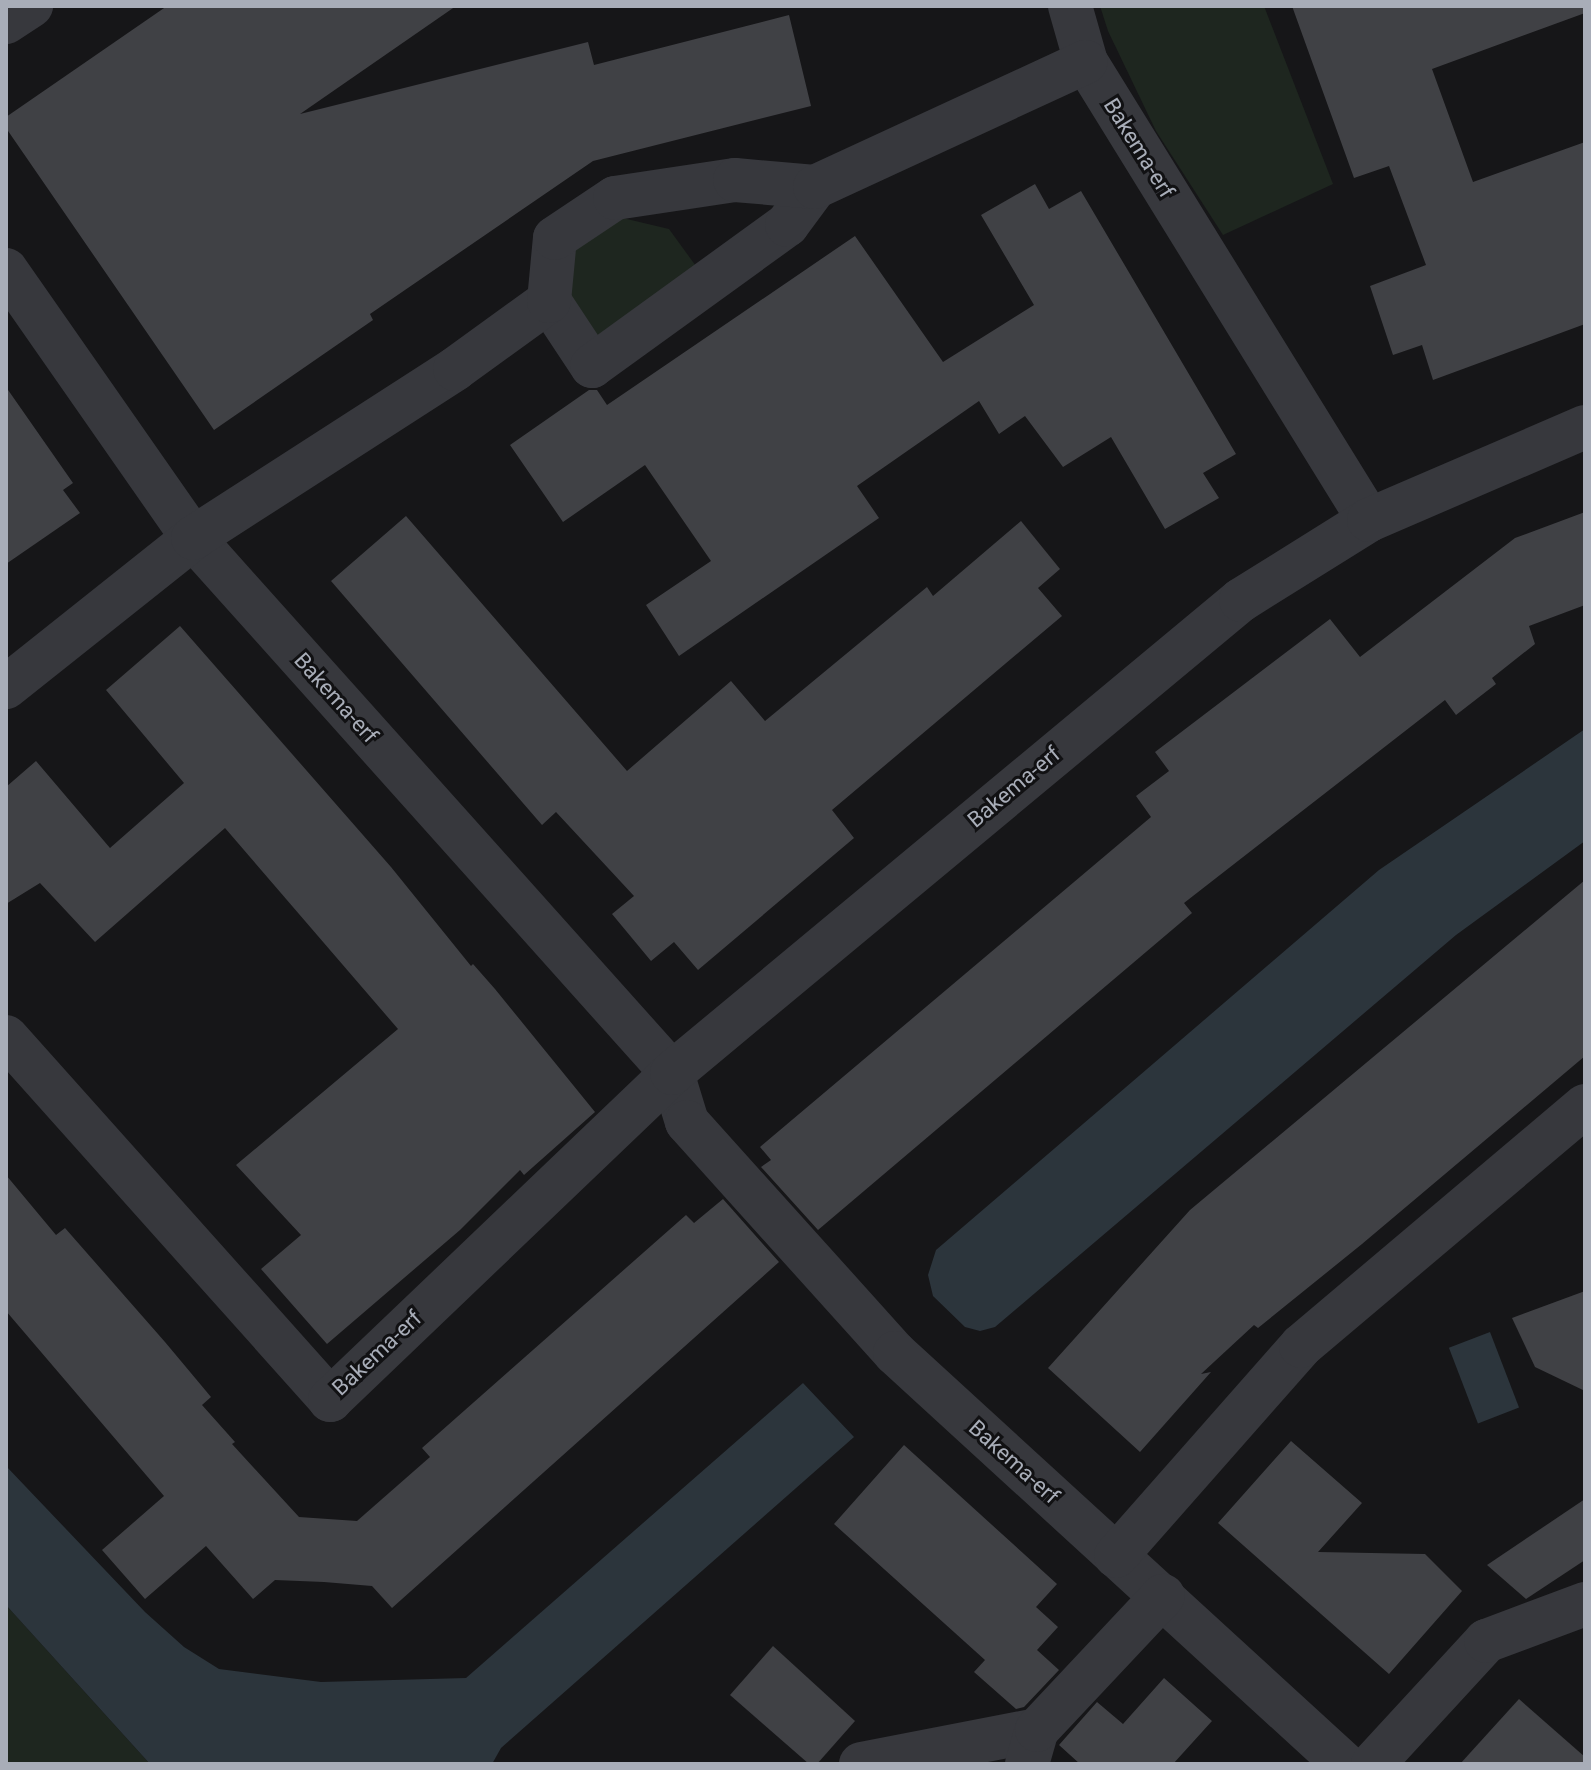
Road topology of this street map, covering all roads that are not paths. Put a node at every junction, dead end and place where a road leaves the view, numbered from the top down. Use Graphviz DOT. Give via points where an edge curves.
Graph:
graph roads {
  1 [pos="31,6"];
  2 [pos="1070,6"];
  3 [pos="6,22"];
  4 [pos="1086,62"];
  5 [pos="828,180"];
  6 [pos="6,270"];
  7 [pos="549,301"];
  8 [pos="1585,427"];
  9 [pos="1369,520"];
  10 [pos="193,538"];
  11 [pos="6,687"];
  12 [pos="6,1037"];
  13 [pos="672,1073"];
  14 [pos="1585,1106"];
  15 [pos="1116,1556"];
  16 [pos="1163,1596"];
  17 [pos="1585,1604"];
  18 [pos="1032,1747"];
  19 [pos="861,1764"];
  20 [pos="1344,1764"];
  21 [pos="1373,1764"];
  1 -- 3 [label="street"];
  2 -- 4 [label="street, Bakema-erf"];
  4 -- 5 [label="street"];
  4 -- 9 [label="street, Bakema-erf"];
  5 -- 7 [label="street" via="735,180 615,198 555,238"];
  5 -- 7 [label="street" via="787,225 592,366"];
  6 -- 10 [label="street, Bakema-erf"];
  7 -- 10 [label="street" via="455,369"];
  8 -- 9 [label="street, Bakema-erf"];
  9 -- 13 [label="street, Bakema-erf" via="1241,600"];
  10 -- 11 [label="street"];
  10 -- 13 [label="street, Bakema-erf"];
  12 -- 13 [label="street, Bakema-erf" via="330,1400"];
  13 -- 15 [label="street, Bakema-erf" via="687,1122 895,1353"];
  14 -- 15 [label="street" via="1301,1346"];
  15 -- 16 [label="street, Bakema-erf"];
  16 -- 18 [label="street"];
  16 -- 20 [label="street, Bakema-erf"];
  17 -- 21 [label="street" via="1486,1641"];
  18 -- 19 [label="street"];
}
